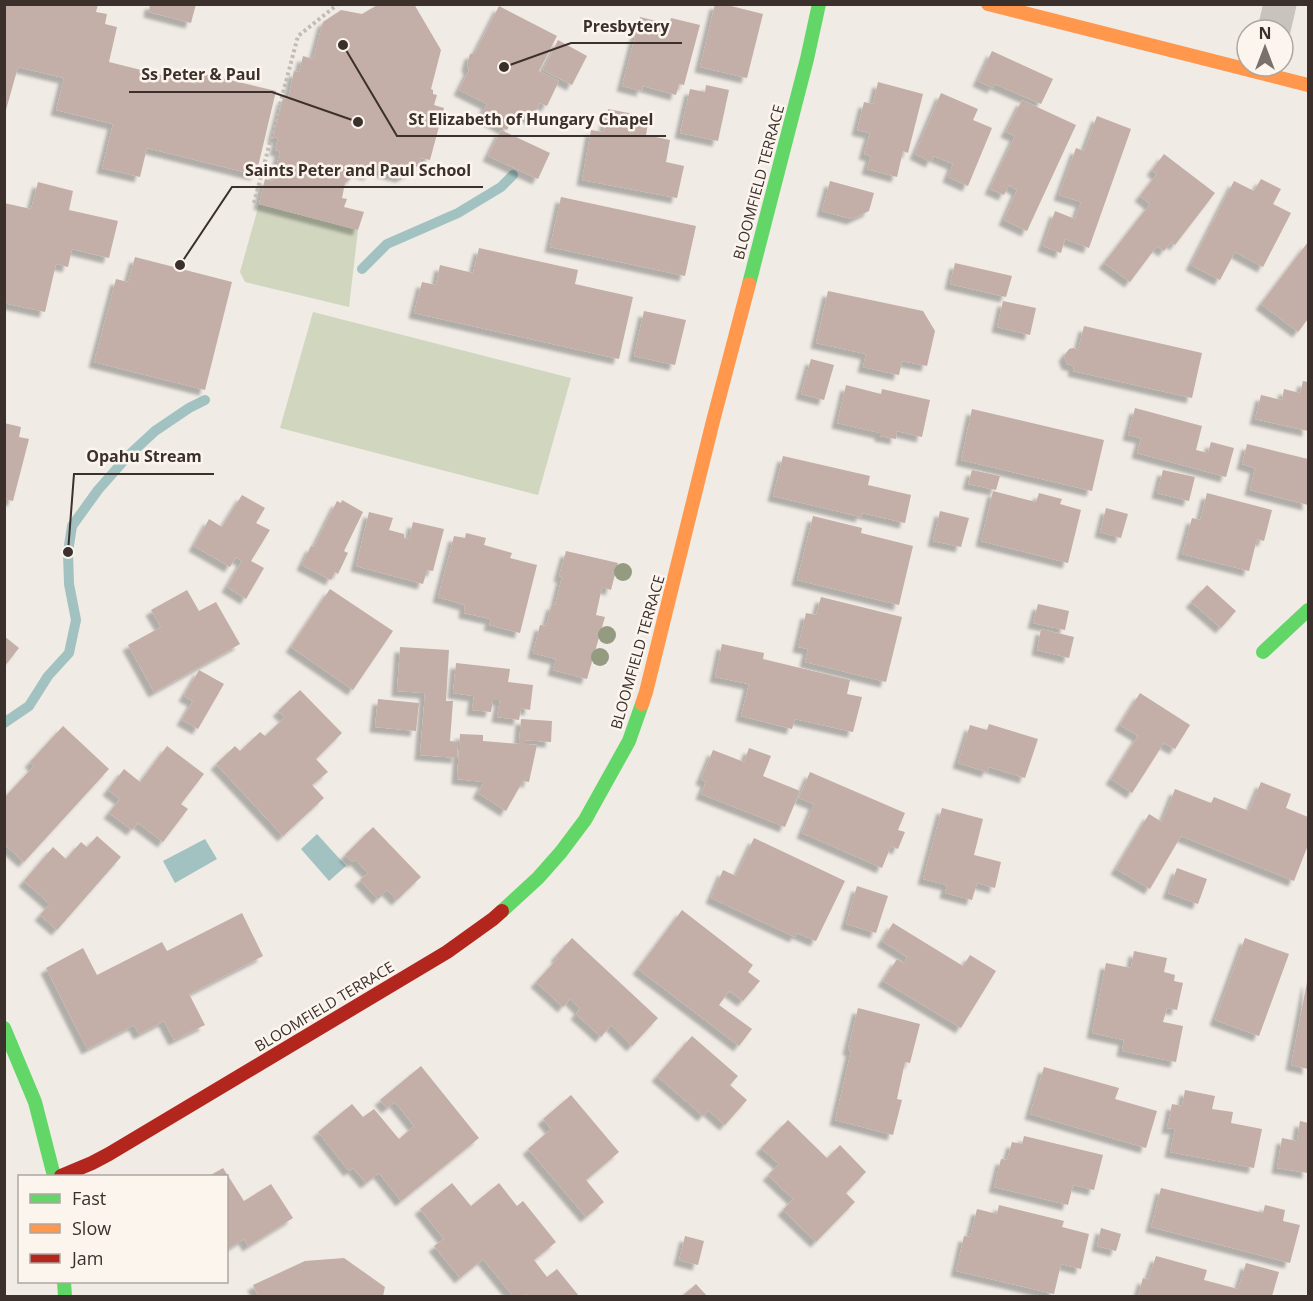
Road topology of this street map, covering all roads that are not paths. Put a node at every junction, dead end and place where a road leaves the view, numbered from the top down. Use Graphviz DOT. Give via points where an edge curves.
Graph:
graph roads {
  1 [pos="819,4"];
  2 [pos="988,4"];
  3 [pos="1235,63"];
  4 [pos="1287,78"];
  5 [pos="1308,85"];
  6 [pos="1308,610"];
  7 [pos="1263,652"];
  8 [pos="4,1028"];
  9 [pos="54,1175"];
  10 [pos="63,1175"];
  1 -- 10 [label="street, BLOOMFIELD TERRACE" via="646,692 629,741 585,820 538,878 493,919 447,952 109,1154"];
  2 -- 3 [label="street"];
  4 -- 5 [label="street"];
  6 -- 7 [label="street"];
  8 -- 9 [label="street" via="35,1102"];
}
